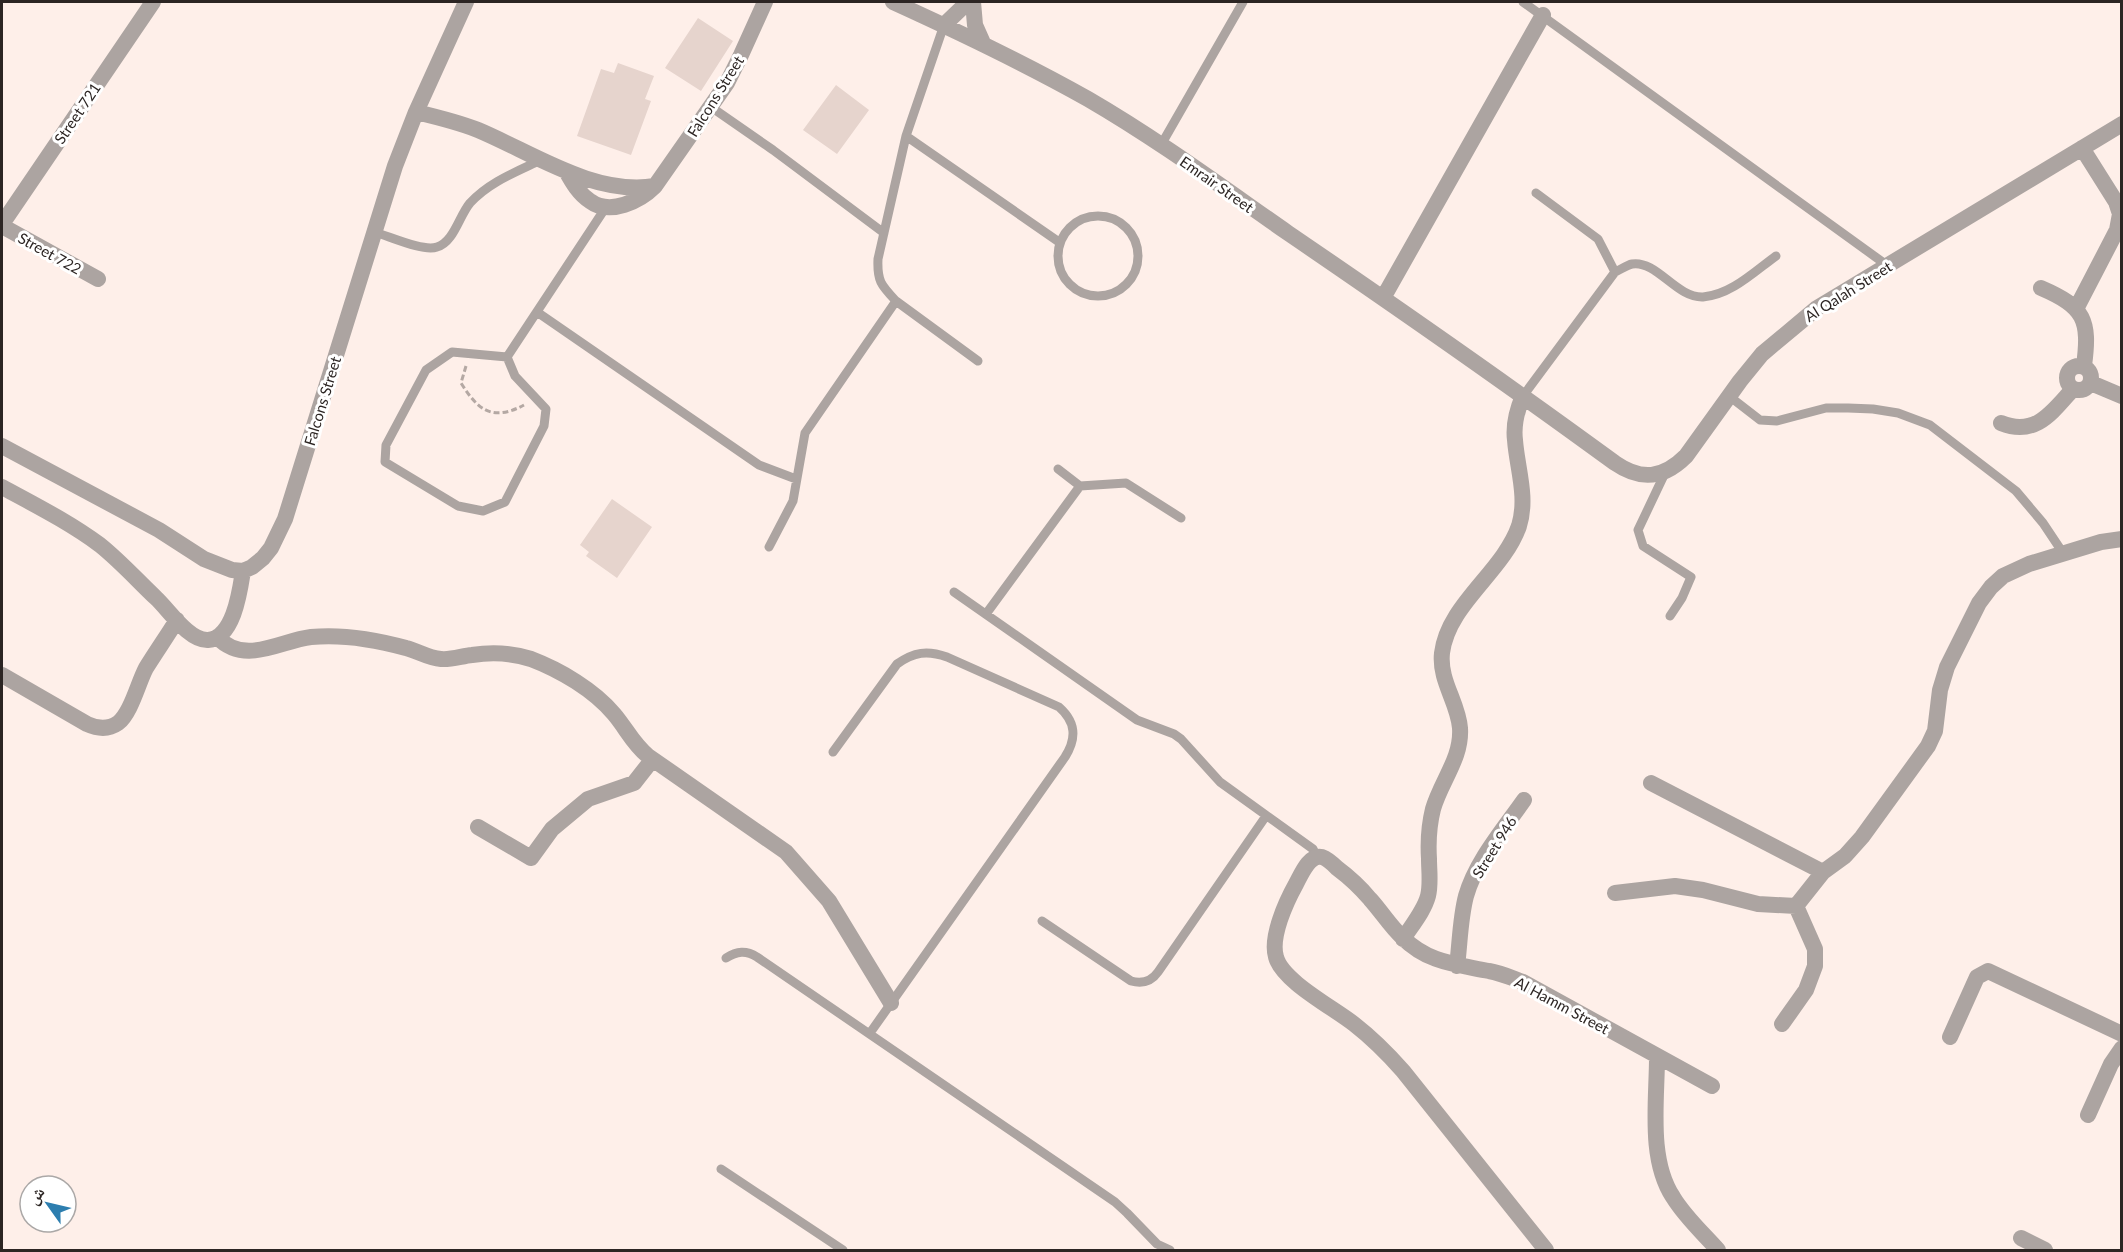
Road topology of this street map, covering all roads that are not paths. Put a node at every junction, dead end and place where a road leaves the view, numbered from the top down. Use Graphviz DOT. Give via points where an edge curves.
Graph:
graph roads {
  1 [pos="153,2"];
  2 [pos="466,2"];
  3 [pos="765,2"];
  4 [pos="893,2"];
  5 [pos="968,2"];
  6 [pos="973,2"];
  7 [pos="1243,2"];
  8 [pos="1523,2"];
  9 [pos="1543,15"];
  10 [pos="944,25"];
  11 [pos="983,43"];
  12 [pos="711,106"];
  13 [pos="416,112"];
  14 [pos="2121,124"];
  15 [pos="906,136"];
  16 [pos="1161,145"];
  17 [pos="2082,148"];
  18 [pos="541,160"];
  19 [pos="566,171"];
  20 [pos="655,186"];
  21 [pos="1536,193"];
  22 [pos="606,207"];
  23 [pos="2,225"];
  24 [pos="374,232"];
  25 [pos="884,233"];
  26 [pos="1059,242"];
  27 [pos="1776,256"];
  28 [pos="1888,266"];
  29 [pos="1615,272"];
  30 [pos="98,279"];
  31 [pos="2041,288"];
  32 [pos="1383,298"];
  33 [pos="896,301"];
  34 [pos="2076,309"];
  35 [pos="537,312"];
  36 [pos="507,357"];
  37 [pos="978,361"];
  38 [pos="2084,366"];
  39 [pos="2091,383"];
  40 [pos="2073,389"];
  41 [pos="1523,396"];
  42 [pos="1729,396"];
  43 [pos="2121,396"];
  44 [pos="2001,423"];
  45 [pos="2,446"];
  46 [pos="1058,469"];
  47 [pos="1665,473"];
  48 [pos="796,479"];
  49 [pos="1080,486"];
  50 [pos="2,487"];
  51 [pos="1181,518"];
  52 [pos="2121,539"];
  53 [pos="769,547"];
  54 [pos="2063,553"];
  55 [pos="243,571"];
  56 [pos="954,592"];
  57 [pos="986,614"];
  58 [pos="1670,616"];
  59 [pos="177,620"];
  60 [pos="217,637"];
  61 [pos="2,675"];
  62 [pos="832,752"];
  63 [pos="652,760"];
  64 [pos="1651,783"];
  65 [pos="1524,800"];
  66 [pos="1266,816"];
  67 [pos="478,827"];
  68 [pos="1317,857"];
  69 [pos="1823,872"];
  70 [pos="1615,893"];
  71 [pos="1796,906"];
  72 [pos="1042,921"];
  73 [pos="1403,939"];
  74 [pos="726,958"];
  75 [pos="1457,966"];
  76 [pos="891,1003"];
  77 [pos="1782,1024"];
  78 [pos="870,1033"];
  79 [pos="2121,1034"];
  80 [pos="1950,1037"];
  81 [pos="2121,1048"];
  82 [pos="1657,1057"];
  83 [pos="1712,1086"];
  84 [pos="2088,1115"];
  85 [pos="721,1169"];
  86 [pos="2021,1238"];
  87 [pos="843,1251"];
  88 [pos="1170,1251"];
  89 [pos="1546,1251"];
  90 [pos="1718,1251"];
  91 [pos="2045,1251"];
  1 -- 23 [label="street, Street 721"];
  2 -- 13 [label="street, Falcons Street"];
  3 -- 12 [label="street, Falcons Street" via="741,55"];
  4 -- 10 [label="street, Emrair Street"];
  5 -- 10 [label="street"];
  6 -- 11 [label="street" via="975,25"];
  7 -- 16 [label="lane"];
  8 -- 9 [label="lane"];
  9 -- 28 [label="lane"];
  9 -- 32 [label="street"];
  10 -- 11 [label="street, Emrair Street"];
  10 -- 15 [label="lane"];
  11 -- 16 [label="street, Emrair Street" via="1089,100"];
  12 -- 20 [label="street, Falcons Street"];
  12 -- 25 [label="lane"];
  13 -- 18 [label="street" via="471,127"];
  13 -- 24 [label="street, Falcons Street"];
  14 -- 17 [label="street, Al Qalah Street"];
  15 -- 25 [label="lane"];
  15 -- 26 [label="lane"];
  16 -- 32 [label="street, Emrair Street"];
  17 -- 28 [label="street, Al Qalah Street"];
  17 -- 34 [label="street" via="2120,214 2117,230"];
  18 -- 19 [label="street"];
  18 -- 24 [label="lane" via="480,193 460,217 450,238 437,247 421,247"];
  19 -- 20 [label="street" via="620,187"];
  19 -- 22 [label="street" via="591,202"];
  20 -- 22 [label="street" via="642,199"];
  21 -- 29 [label="lane" via="1598,239"];
  22 -- 35 [label="lane"];
  23 -- 30 [label="street, Street 722"];
  24 -- 55 [label="street, Falcons Street" via="285,519 272,548"];
  25 -- 33 [label="lane" via="877,274"];
  26 -- 26 [label="lane" via="1073,223 1095,214 1118,219 1135,236 1140,259 1131,280 1113,295 1089,297 1069,285 1058,265"];
  27 -- 29 [label="lane" via="1730,289 1704,297 1689,295 1646,266 1632,264"];
  28 -- 42 [label="street, Al Qalah Street" via="1817,308 1792,328 1762,354"];
  29 -- 41 [label="lane"];
  31 -- 34 [label="street" via="2065,298"];
  32 -- 41 [label="street, Emrair Street"];
  33 -- 37 [label="lane"];
  33 -- 48 [label="lane" via="805,433"];
  34 -- 38 [label="street" via="2086,333"];
  35 -- 36 [label="lane"];
  35 -- 48 [label="lane" via="759,465"];
  36 -- 36 [label="lane" via="452,352 426,370 386,445 385,462 458,506 483,511 505,502 543,426 546,409 515,376"];
  38 -- 39 [label="street" via="2091,373"];
  38 -- 40 [label="street" via="2069,370 2067,381"];
  39 -- 40 [label="street" via="2083,390"];
  39 -- 43 [label="street"];
  40 -- 44 [label="street" via="2035,424 2019,428"];
  41 -- 47 [label="street" via="1626,471 1652,476"];
  41 -- 73 [label="street" via="1515,427 1523,500 1520,522 1510,545 1456,618 1444,643 1444,682 1457,715 1460,741 1433,811 1427,898"];
  42 -- 47 [label="street, Al Qalah Street" via="1686,456"];
  42 -- 54 [label="lane" via="1760,420 1777,421 1826,408 1848,408 1898,413 1930,425 2016,491"];
  45 -- 55 [label="street" via="218,566"];
  46 -- 49 [label="lane"];
  47 -- 58 [label="lane" via="1638,530 1643,546 1691,577"];
  48 -- 53 [label="lane" via="793,501"];
  49 -- 51 [label="lane" via="1126,483"];
  49 -- 57 [label="lane"];
  50 -- 59 [label="street" via="101,546"];
  52 -- 54 [label="street"];
  54 -- 69 [label="street" via="2003,576 1990,587 1947,667 1935,731 1928,746 1862,837"];
  55 -- 60 [label="street" via="232,616"];
  56 -- 57 [label="lane"];
  57 -- 66 [label="lane" via="1137,720 1174,734 1220,782"];
  59 -- 60 [label="street" via="198,639"];
  59 -- 61 [label="street" via="147,667 124,717 107,728 87,724"];
  60 -- 63 [label="street" via="242,652 331,637 384,644 439,659 491,653 518,655 555,670 601,700 636,746"];
  62 -- 76 [label="lane" via="897,663 921,652 934,652 1059,707 1073,725 1074,736 1065,757"];
  63 -- 67 [label="street" via="634,783 588,799 552,829 531,858"];
  63 -- 76 [label="street" via="786,852 829,901"];
  64 -- 69 [label="street"];
  65 -- 75 [label="street, Street 946" via="1473,878 1463,911"];
  66 -- 68 [label="lane" via="1313,849"];
  66 -- 72 [label="lane" via="1149,981 1131,981"];
  68 -- 73 [label="street, Al Hamm Street" via="1325,858 1348,877"];
  68 -- 89 [label="street" via="1309,862 1299,879 1279,923 1274,947 1281,968 1386,1052"];
  69 -- 71 [label="street"];
  70 -- 71 [label="street" via="1675,886 1758,904"];
  71 -- 77 [label="street" via="1815,949 1815,966 1806,990"];
  73 -- 75 [label="street, Al Hamm Street" via="1428,956"];
  74 -- 78 [label="lane" via="739,952 752,954"];
  75 -- 82 [label="street, Al Hamm Street" via="1491,971 1523,982"];
  76 -- 78 [label="lane"];
  78 -- 88 [label="lane" via="1115,1202 1157,1244"];
  79 -- 80 [label="street" via="1988,971 1977,977"];
  81 -- 84 [label="street"];
  82 -- 83 [label="street, Al Hamm Street"];
  82 -- 90 [label="street" via="1660,1167 1676,1202"];
  85 -- 87 [label="lane"];
  86 -- 91 [label="street"];
}
